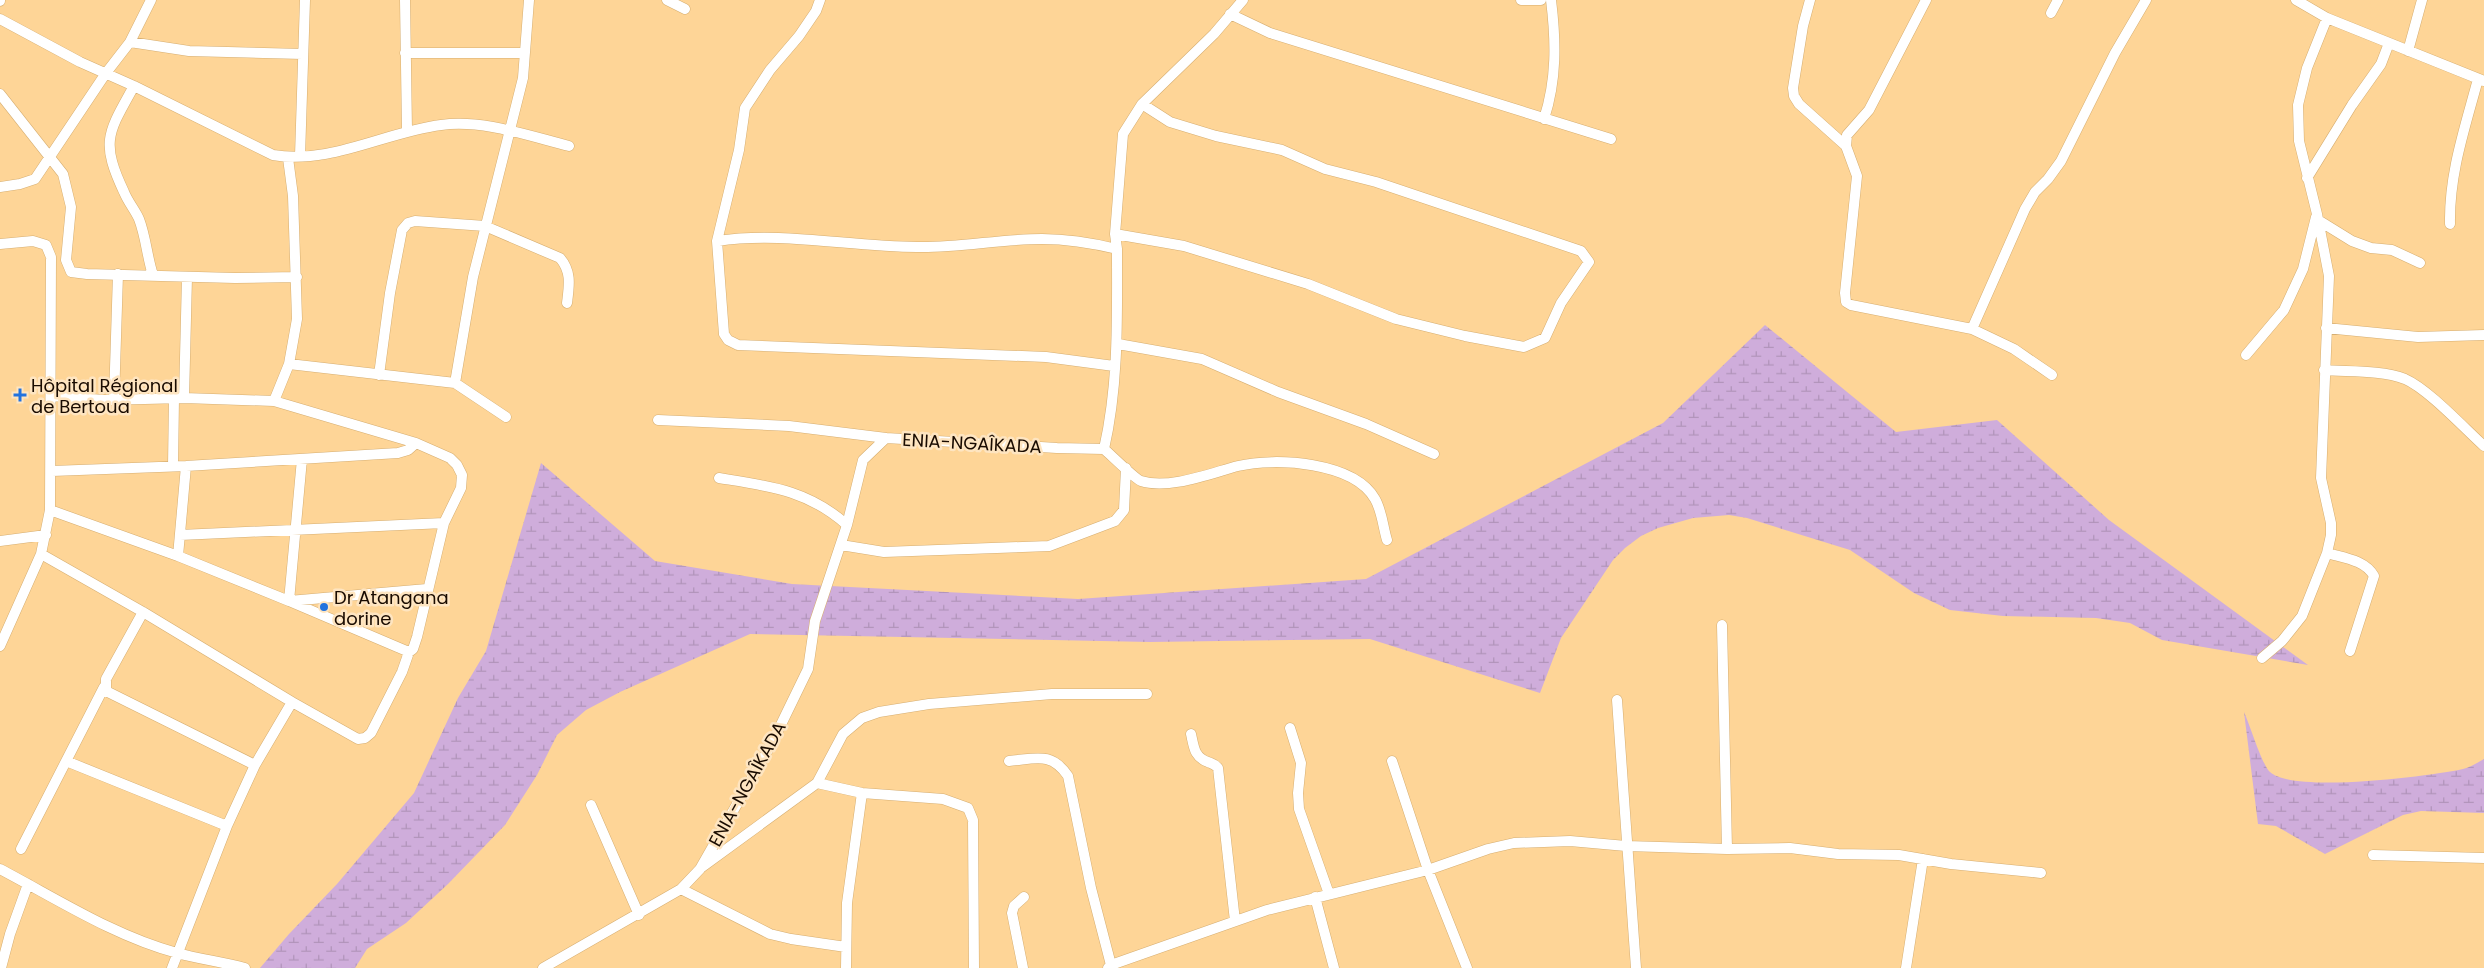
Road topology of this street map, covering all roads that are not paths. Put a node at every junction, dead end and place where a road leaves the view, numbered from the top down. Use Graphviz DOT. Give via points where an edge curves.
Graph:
graph roads {
  1 [pos="151,0"];
  2 [pos="305,0"];
  3 [pos="404,0"];
  4 [pos="529,0"];
  5 [pos="667,0"];
  6 [pos="820,0"];
  7 [pos="1243,0"];
  8 [pos="1521,0"];
  9 [pos="1541,0"];
  10 [pos="1551,0"];
  11 [pos="1810,0"];
  12 [pos="1926,0"];
  13 [pos="2058,0"];
  14 [pos="2146,0"];
  15 [pos="2296,0"];
  16 [pos="2422,0"];
  17 [pos="685,9"];
  18 [pos="2051,13"];
  19 [pos="1230,14"];
  20 [pos="2327,18"];
  21 [pos="0,19"];
  22 [pos="130,42"];
  23 [pos="2389,43"];
  24 [pos="2408,51"];
  25 [pos="405,53"];
  26 [pos="303,54"];
  27 [pos="525,54"];
  28 [pos="106,73"];
  29 [pos="2481,80"];
  30 [pos="134,86"];
  31 [pos="0,94"];
  32 [pos="1142,104"];
  33 [pos="1544,119"];
  34 [pos="407,130"];
  35 [pos="510,131"];
  36 [pos="1611,140"];
  37 [pos="569,146"];
  38 [pos="1846,146"];
  39 [pos="300,156"];
  40 [pos="50,158"];
  41 [pos="288,158"];
  42 [pos="2307,178"];
  43 [pos="0,187"];
  44 [pos="2318,217"];
  45 [pos="2450,224"];
  46 [pos="486,226"];
  47 [pos="1115,234"];
  48 [pos="717,241"];
  49 [pos="0,244"];
  50 [pos="1117,249"];
  51 [pos="2420,263"];
  52 [pos="118,274"];
  53 [pos="153,275"];
  54 [pos="297,277"];
  55 [pos="187,278"];
  56 [pos="567,303"];
  57 [pos="2326,328"];
  58 [pos="1972,329"];
  59 [pos="2484,335"];
  60 [pos="1118,344"];
  61 [pos="2246,355"];
  62 [pos="289,364"];
  63 [pos="1114,366"];
  64 [pos="2324,370"];
  65 [pos="379,375"];
  66 [pos="2052,375"];
  67 [pos="455,383"];
  68 [pos="51,396"];
  69 [pos="179,398"];
  70 [pos="114,400"];
  71 [pos="274,401"];
  72 [pos="506,417"];
  73 [pos="658,420"];
  74 [pos="886,438"];
  75 [pos="416,443"];
  76 [pos="2484,446"];
  77 [pos="1104,449"];
  78 [pos="1434,454"];
  79 [pos="302,459"];
  80 [pos="174,466"];
  81 [pos="186,466"];
  82 [pos="1126,468"];
  83 [pos="52,471"];
  84 [pos="719,478"];
  85 [pos="50,510"];
  86 [pos="444,523"];
  87 [pos="847,525"];
  88 [pos="295,529"];
  89 [pos="46,535"];
  90 [pos="180,535"];
  91 [pos="1387,540"];
  92 [pos="0,541"];
  93 [pos="841,545"];
  94 [pos="2327,552"];
  95 [pos="41,554"];
  96 [pos="178,556"];
  97 [pos="427,589"];
  98 [pos="289,601"];
  99 [pos="143,612"];
  100 [pos="1722,625"];
  101 [pos="0,646"];
  102 [pos="2350,651"];
  103 [pos="409,652"];
  104 [pos="2262,658"];
  105 [pos="104,687"];
  106 [pos="1147,694"];
  107 [pos="1617,700"];
  108 [pos="292,702"];
  109 [pos="1290,728"];
  110 [pos="1191,734"];
  111 [pos="66,761"];
  112 [pos="1009,761"];
  113 [pos="1392,761"];
  114 [pos="255,765"];
  115 [pos="817,783"];
  116 [pos="862,793"];
  117 [pos="591,805"];
  118 [pos="228,826"];
  119 [pos="1626,846"];
  120 [pos="21,849"];
  121 [pos="1727,849"];
  122 [pos="2373,855"];
  123 [pos="2484,858"];
  124 [pos="1923,859"];
  125 [pos="0,869"];
  126 [pos="700,869"];
  127 [pos="1428,870"];
  128 [pos="2041,873"];
  129 [pos="28,884"];
  130 [pos="681,889"];
  131 [pos="1329,894"];
  132 [pos="1024,897"];
  133 [pos="1315,898"];
  134 [pos="639,915"];
  135 [pos="1235,921"];
  136 [pos="846,946"];
  137 [pos="177,953"];
  138 [pos="1109,966"];
  139 [pos="1,968"];
  140 [pos="172,968"];
  141 [pos="245,968"];
  142 [pos="543,968"];
  143 [pos="846,968"];
  144 [pos="974,968"];
  145 [pos="1023,968"];
  146 [pos="1334,968"];
  147 [pos="1466,968"];
  148 [pos="1636,968"];
  149 [pos="1906,968"];
  1 -- 22 [label="street"];
  2 -- 26 [label="street"];
  3 -- 25 [label="street"];
  4 -- 27 [label="street"];
  5 -- 17 [label="street"];
  6 -- 48 [label="street" via="800,36 770,70 746,108"];
  7 -- 19 [label="street"];
  8 -- 9 [label="street"];
  10 -- 33 [label="street" via="1555,62"];
  11 -- 38 [label="street" via="1803,26 1794,96"];
  12 -- 38 [label="street" via="1869,110 1847,135"];
  13 -- 18 [label="street"];
  14 -- 58 [label="street" via="2115,53 2061,161 2025,209"];
  15 -- 20 [label="street"];
  16 -- 24 [label="street"];
  19 -- 32 [label="street" via="1214,34"];
  19 -- 33 [label="street" via="1270,33"];
  20 -- 23 [label="street"];
  20 -- 42 [label="street" via="2307,68 2298,105 2299,141"];
  21 -- 28 [label="street"];
  22 -- 26 [label="street" via="189,51"];
  22 -- 28 [label="street"];
  23 -- 24 [label="street"];
  23 -- 42 [label="street" via="2381,64"];
  24 -- 29 [label="street"];
  25 -- 27 [label="street"];
  25 -- 34 [label="street"];
  26 -- 39 [label="street"];
  27 -- 35 [label="street" via="523,78"];
  28 -- 30 [label="street"];
  28 -- 40 [label="street"];
  29 -- 45 [label="street" via="2452,172"];
  30 -- 41 [label="street" via="272,155"];
  30 -- 53 [label="street" via="112,128 108,146 124,193 139,219"];
  31 -- 40 [label="street"];
  32 -- 47 [label="street" via="1124,134"];
  32 -- 47 [label="street" via="1170,122 1282,150 1325,169 1376,182 1581,251 1589,262 1561,303 1546,338 1524,347 1396,319 1308,284 1184,246"];
  33 -- 36 [label="street"];
  34 -- 35 [label="street" via="444,124"];
  34 -- 39 [label="street" via="349,149"];
  35 -- 37 [label="street"];
  35 -- 46 [label="street"];
  38 -- 58 [label="street" via="1857,176 1846,302"];
  39 -- 41 [label="street"];
  40 -- 43 [label="street" via="35,179"];
  40 -- 52 [label="street" via="63,174 71,207 66,260 71,272"];
  41 -- 54 [label="street"];
  42 -- 44 [label="street"];
  44 -- 51 [label="street" via="2352,241 2371,248 2392,250"];
  44 -- 57 [label="street" via="2328,276"];
  44 -- 61 [label="street" via="2303,269 2284,310"];
  46 -- 56 [label="street" via="560,258 567,266 570,278"];
  46 -- 65 [label="street" via="415,221 402,230"];
  46 -- 67 [label="street" via="473,278"];
  47 -- 50 [label="street"];
  48 -- 50 [label="street" via="746,236 918,247 1042,239 1085,242"];
  48 -- 63 [label="street" via="724,334 738,345 1046,357"];
  49 -- 68 [label="street" via="33,241 46,246 51,257"];
  50 -- 60 [label="street"];
  52 -- 53 [label="street"];
  52 -- 70 [label="street"];
  53 -- 55 [label="street"];
  54 -- 55 [label="street"];
  54 -- 62 [label="street" via="297,319"];
  55 -- 69 [label="street"];
  57 -- 59 [label="street" via="2418,338"];
  57 -- 64 [label="street"];
  58 -- 66 [label="street" via="2014,349"];
  60 -- 63 [label="street"];
  60 -- 78 [label="street" via="1202,359"];
  62 -- 65 [label="street"];
  62 -- 71 [label="street"];
  63 -- 77 [label="street" via="1112,415"];
  64 -- 76 [label="street" via="2406,380"];
  64 -- 94 [label="street" via="2321,478 2331,523"];
  65 -- 67 [label="street"];
  67 -- 72 [label="street"];
  68 -- 70 [label="street"];
  68 -- 83 [label="street"];
  69 -- 70 [label="street"];
  69 -- 71 [label="street"];
  69 -- 80 [label="street"];
  71 -- 75 [label="street"];
  73 -- 74 [label="street" via="789,426"];
  74 -- 77 [label="street, ENIA-NGAÎKADA"];
  74 -- 87 [label="street, ENIA-NGAÎKADA" via="863,460"];
  75 -- 79 [label="street" via="398,453"];
  75 -- 86 [label="street" via="450,458 462,475 460,488"];
  77 -- 82 [label="street"];
  79 -- 81 [label="street"];
  79 -- 88 [label="street"];
  80 -- 81 [label="street"];
  80 -- 83 [label="street"];
  81 -- 90 [label="street"];
  82 -- 91 [label="street" via="1139,481 1155,484 1200,478 1240,466 1272,463 1316,465 1341,472 1362,483 1376,500"];
  82 -- 93 [label="street" via="1124,510 1115,521 1049,546 884,552"];
  83 -- 85 [label="street"];
  84 -- 87 [label="street" via="771,486 801,495 829,508"];
  85 -- 89 [label="street"];
  85 -- 96 [label="street"];
  86 -- 88 [label="street"];
  86 -- 97 [label="street"];
  87 -- 93 [label="street, ENIA-NGAÎKADA"];
  88 -- 90 [label="street"];
  88 -- 98 [label="street"];
  89 -- 92 [label="street"];
  89 -- 95 [label="street"];
  90 -- 96 [label="street"];
  93 -- 126 [label="street, ENIA-NGAÎKADA" via="815,620 808,669 773,741"];
  94 -- 102 [label="street" via="2363,564 2374,576"];
  94 -- 104 [label="street" via="2302,616 2282,641"];
  95 -- 99 [label="street"];
  95 -- 101 [label="street"];
  96 -- 98 [label="street"];
  97 -- 98 [label="street"];
  97 -- 103 [label="street" via="417,637"];
  98 -- 103 [label="street"];
  99 -- 105 [label="street"];
  99 -- 108 [label="street"];
  100 -- 121 [label="street"];
  103 -- 108 [label="street" via="402,672 366,738 358,739"];
  105 -- 111 [label="street"];
  105 -- 114 [label="street" via="109,693"];
  106 -- 115 [label="street" via="1052,694 929,704 879,712 862,718 843,734"];
  107 -- 119 [label="street"];
  108 -- 114 [label="street"];
  109 -- 131 [label="street" via="1301,763 1299,809"];
  110 -- 135 [label="street" via="1195,753 1218,768"];
  111 -- 118 [label="street"];
  111 -- 120 [label="street"];
  112 -- 138 [label="street" via="1049,758 1060,764 1068,776"];
  113 -- 127 [label="street"];
  114 -- 118 [label="street"];
  115 -- 116 [label="street"];
  115 -- 126 [label="street"];
  116 -- 136 [label="street" via="847,903"];
  116 -- 144 [label="street" via="943,799 968,808 973,820"];
  117 -- 134 [label="street"];
  118 -- 137 [label="street"];
  119 -- 121 [label="street"];
  119 -- 127 [label="street" via="1570,840 1514,843"];
  119 -- 148 [label="street"];
  121 -- 124 [label="street" via="1790,848"];
  122 -- 123 [label="street"];
  124 -- 128 [label="street"];
  124 -- 149 [label="street"];
  125 -- 129 [label="street"];
  126 -- 130 [label="street, ENIA-NGAÎKADA"];
  127 -- 131 [label="street"];
  127 -- 147 [label="street"];
  129 -- 137 [label="street" via="103,925"];
  129 -- 139 [label="street"];
  130 -- 134 [label="street, ENIA-NGAÎKADA"];
  130 -- 136 [label="street" via="770,934"];
  131 -- 133 [label="street"];
  132 -- 145 [label="street" via="1014,906 1012,913"];
  133 -- 135 [label="street"];
  133 -- 146 [label="street"];
  134 -- 142 [label="street, ENIA-NGAÎKADA"];
  135 -- 138 [label="street"];
  136 -- 143 [label="street"];
  137 -- 140 [label="street"];
  137 -- 141 [label="street"];
}
